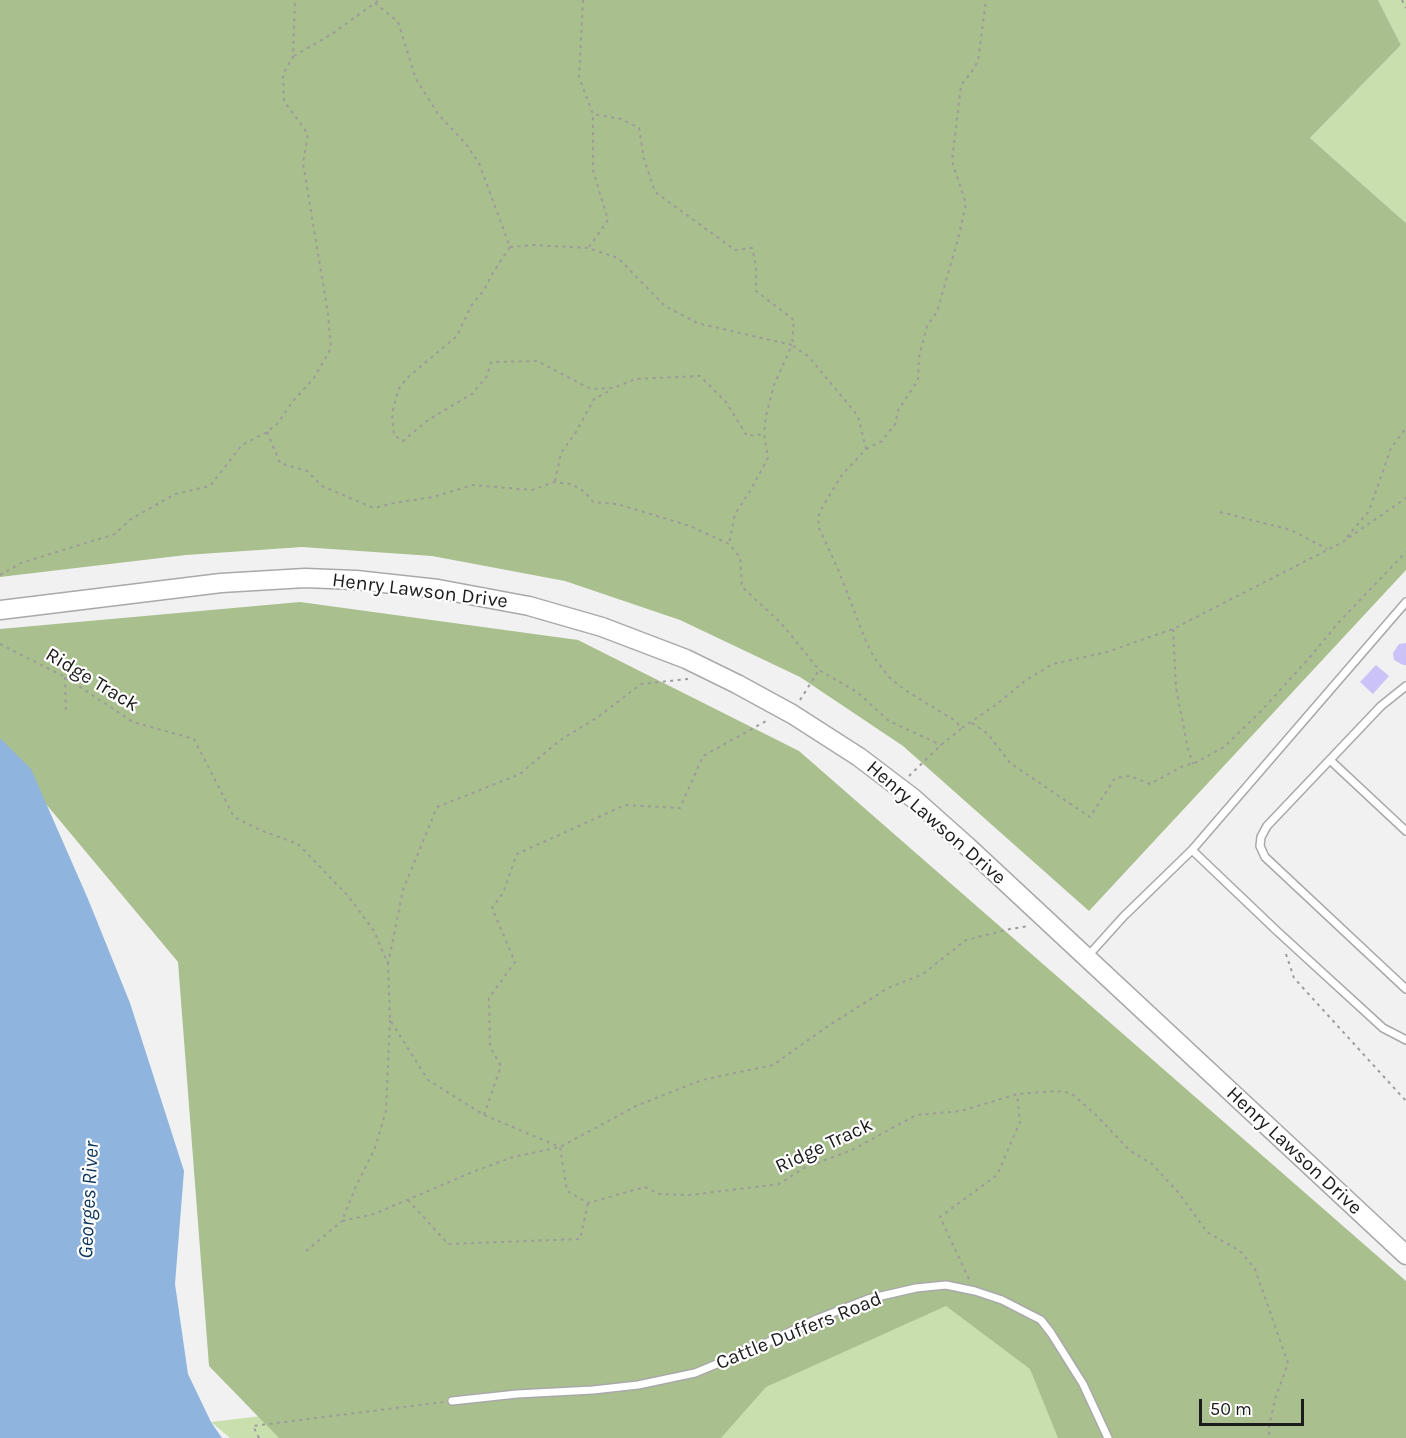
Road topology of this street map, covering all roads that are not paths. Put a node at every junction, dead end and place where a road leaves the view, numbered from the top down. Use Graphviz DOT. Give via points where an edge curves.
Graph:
graph roads {
  1 [pos="1406,602"];
  2 [pos="0,610"];
  3 [pos="1406,686"];
  4 [pos="1329,760"];
  5 [pos="1406,831"];
  6 [pos="1192,850"];
  7 [pos="1086,957"];
  8 [pos="1406,989"];
  9 [pos="1406,1040"];
  10 [pos="1406,1255"];
  11 [pos="452,1401"];
  12 [pos="1108,1438"];
  1 -- 6 [label="lane"];
  2 -- 7 [label="main road, Henry Lawson Drive" via="249,580 331,579 438,589 530,606 602,627 686,659 737,684 859,757 960,840"];
  3 -- 4 [label="lane"];
  4 -- 5 [label="lane"];
  4 -- 8 [label="lane" via="1267,826 1260,846 1265,857"];
  6 -- 7 [label="lane"];
  6 -- 9 [label="lane" via="1383,1028"];
  7 -- 10 [label="main road, Henry Lawson Drive"];
  11 -- 12 [label="lane, Cattle Duffers Road" via="638,1385 695,1373 868,1299 946,1285 975,1291 1041,1320 1083,1384"];
}
